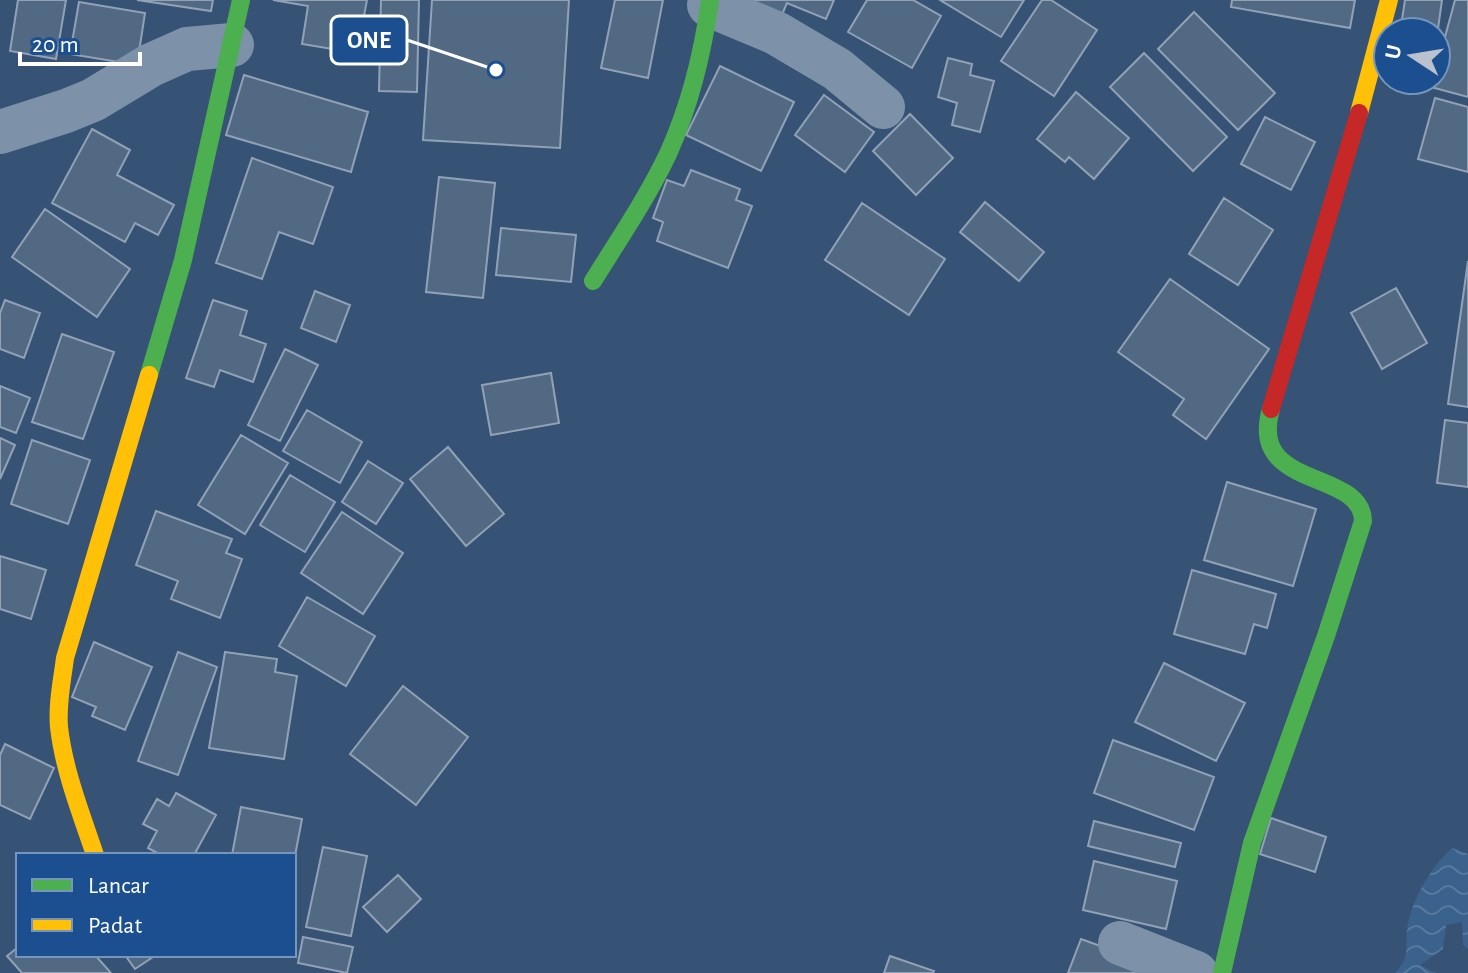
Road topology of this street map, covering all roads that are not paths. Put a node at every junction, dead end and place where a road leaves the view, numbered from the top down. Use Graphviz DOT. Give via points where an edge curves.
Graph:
graph roads {
  1 [pos="241,0"];
  2 [pos="1389,0"];
  3 [pos="710,3"];
  4 [pos="232,45"];
  5 [pos="883,107"];
  6 [pos="0,132"];
  7 [pos="593,281"];
  8 [pos="94,853"];
  9 [pos="1120,943"];
  10 [pos="1196,973"];
  11 [pos="1222,973"];
  1 -- 4 [label="street"];
  2 -- 11 [label="street" via="1266,427 1275,456 1354,500 1363,521 1251,847"];
  3 -- 5 [label="street" via="837,69"];
  3 -- 7 [label="street" via="674,138"];
  4 -- 6 [label="street" via="187,49 80,106"];
  4 -- 8 [label="street" via="183,260 65,658 59,728"];
  9 -- 10 [label="street"];
}
